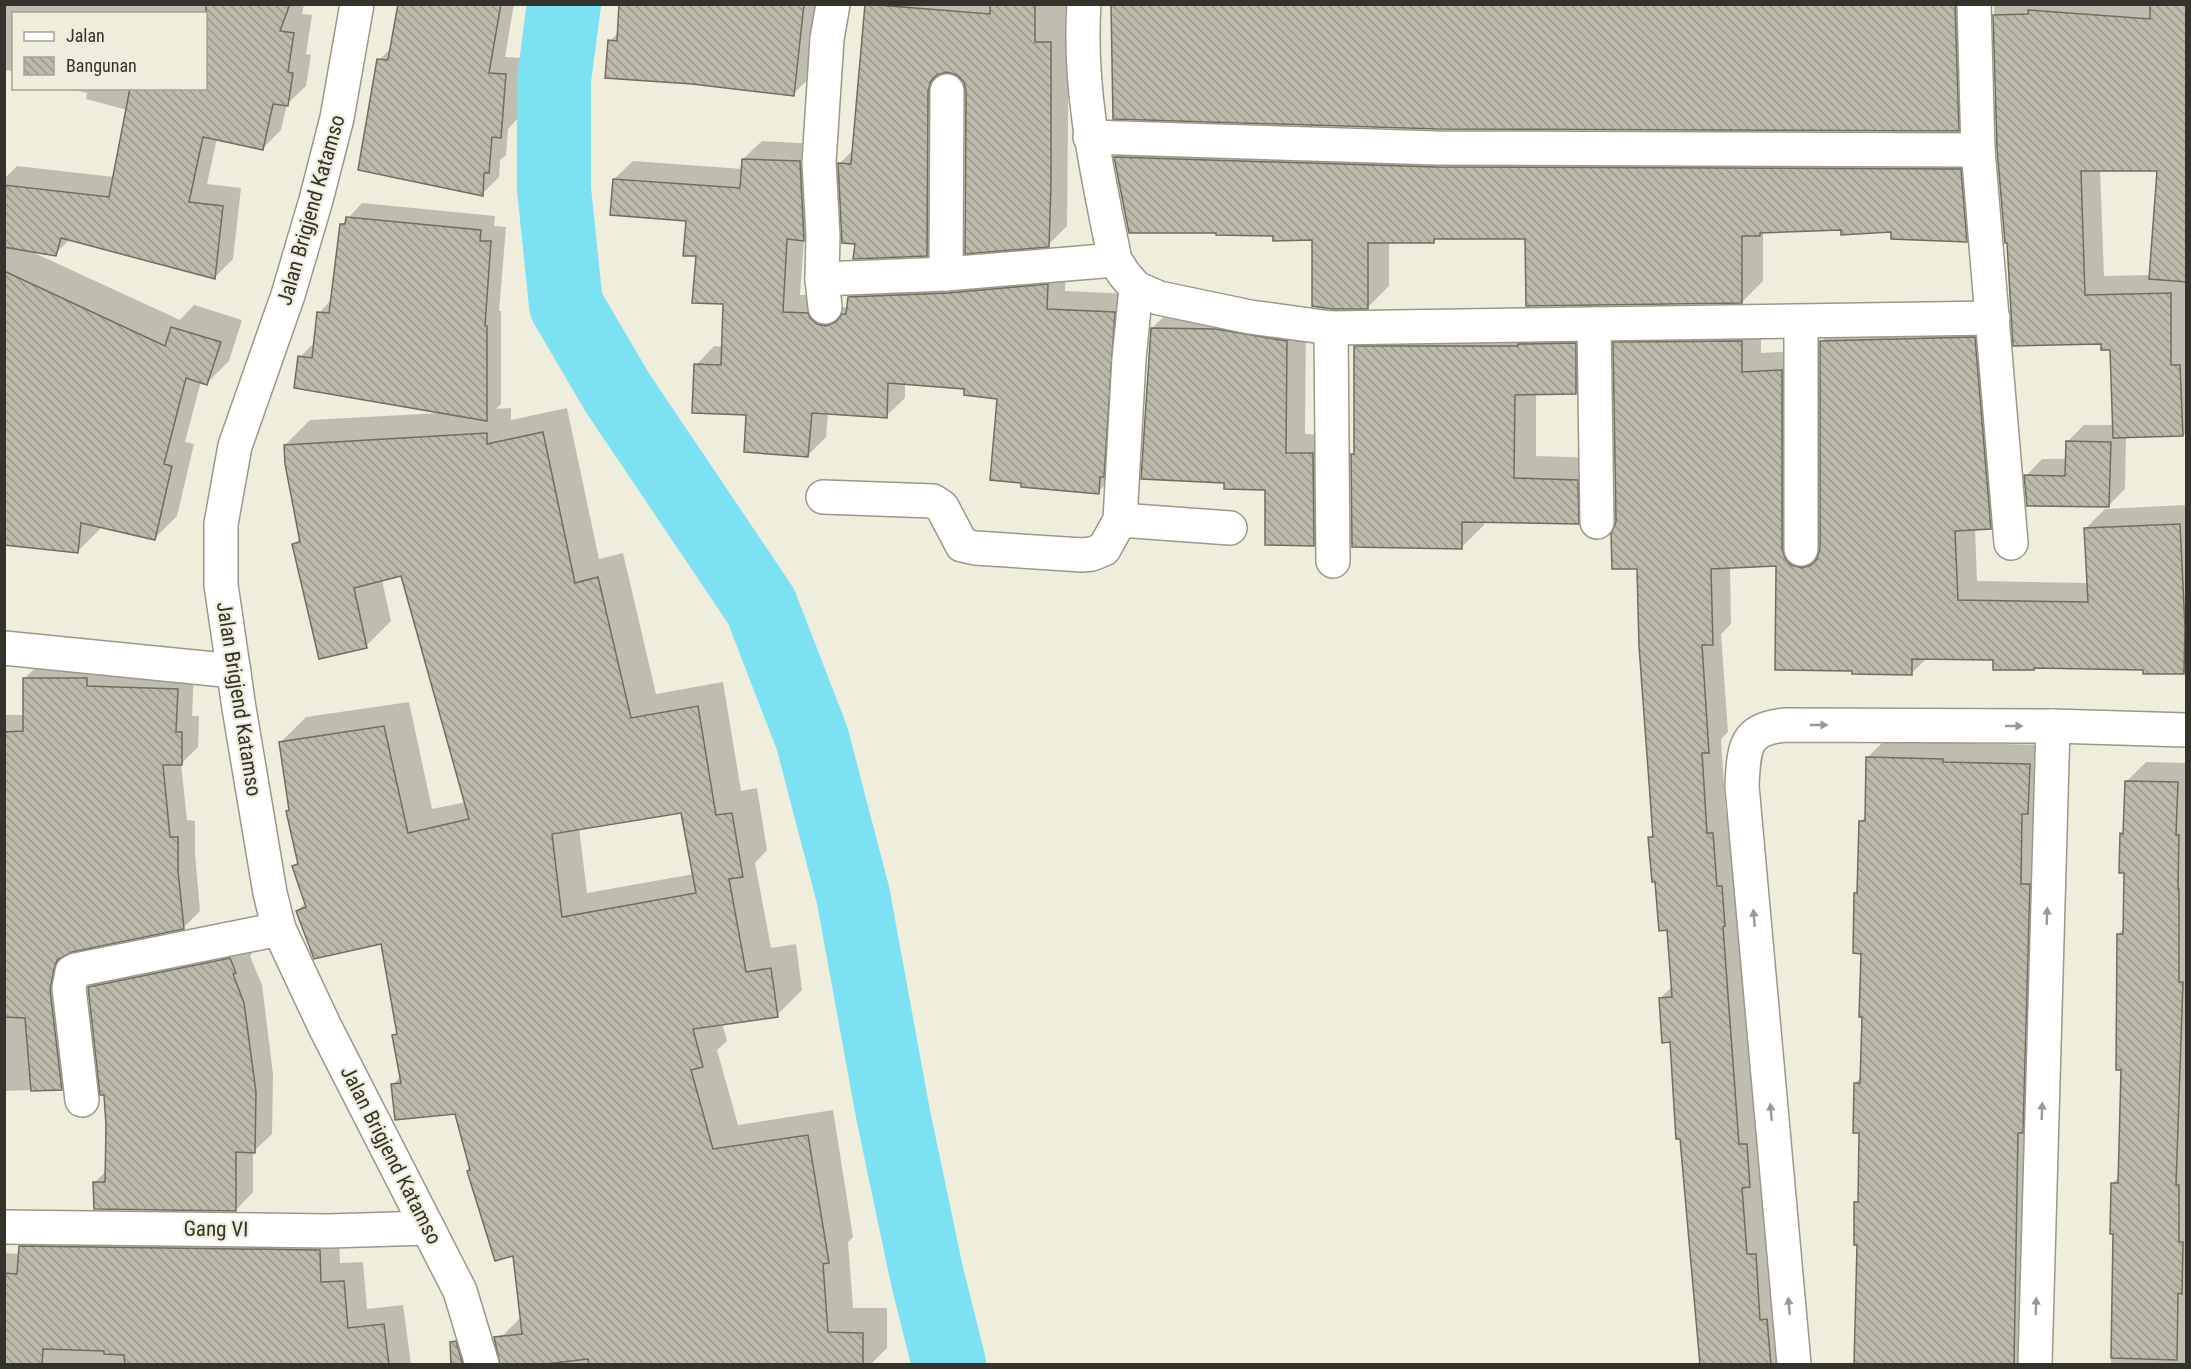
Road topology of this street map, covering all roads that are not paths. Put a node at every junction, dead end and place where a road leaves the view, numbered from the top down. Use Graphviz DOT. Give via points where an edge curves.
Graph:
graph roads {
  1 [pos="357,4"];
  2 [pos="833,4"];
  3 [pos="1084,4"];
  4 [pos="1974,4"];
  5 [pos="947,91"];
  6 [pos="1090,137"];
  7 [pos="1978,150"];
  8 [pos="1115,260"];
  9 [pos="946,274"];
  10 [pos="1136,288"];
  11 [pos="1993,318"];
  12 [pos="1801,321"];
  13 [pos="1594,324"];
  14 [pos="1331,328"];
  15 [pos="823,497"];
  16 [pos="1120,520"];
  17 [pos="1597,522"];
  18 [pos="1230,528"];
  19 [pos="2011,543"];
  20 [pos="1801,549"];
  21 [pos="1333,561"];
  22 [pos="4,648"];
  23 [pos="234,671"];
  24 [pos="2053,726"];
  25 [pos="2187,730"];
  26 [pos="279,929"];
  27 [pos="82,1100"];
  28 [pos="4,1227"];
  29 [pos="428,1227"];
  30 [pos="482,1365"];
  31 [pos="1794,1365"];
  32 [pos="2035,1365"];
  1 -- 23 [label="street, Jalan Brigjend Katamso" via="338,118 316,200 288,295 235,446 227,484 221,524 221,585"];
  2 -- 9 [label="street" via="819,162 824,293"];
  3 -- 6 [label="street" via="1082,29"];
  4 -- 7 [label="street"];
  5 -- 9 [label="street"];
  6 -- 7 [label="street" via="1437,148"];
  6 -- 8 [label="street"];
  7 -- 11 [label="street"];
  8 -- 9 [label="street"];
  8 -- 10 [label="street"];
  10 -- 14 [label="street" via="1178,303"];
  10 -- 16 [label="street"];
  11 -- 12 [label="street"];
  11 -- 19 [label="street"];
  12 -- 13 [label="street"];
  12 -- 20 [label="street"];
  13 -- 14 [label="street"];
  13 -- 17 [label="street"];
  14 -- 21 [label="street"];
  15 -- 16 [label="street" via="933,501 942,507 962,545 975,548 1092,554 1104,549"];
  16 -- 18 [label="street"];
  22 -- 23 [label="street"];
  23 -- 26 [label="street, Jalan Brigjend Katamso"];
  24 -- 25 [label="street"];
  31 -- 24 [label="street, one-way" via="1742,786 1748,747 1760,729 1787,725"];
  32 -- 24 [label="street, one-way"];
  26 -- 27 [label="street" via="72,972 69,988"];
  26 -- 29 [label="street, Jalan Brigjend Katamso" via="325,1028"];
  28 -- 29 [label="street, Gang VI" via="329,1231"];
  29 -- 30 [label="street, Jalan Brigjend Katamso" via="460,1292"];
}
